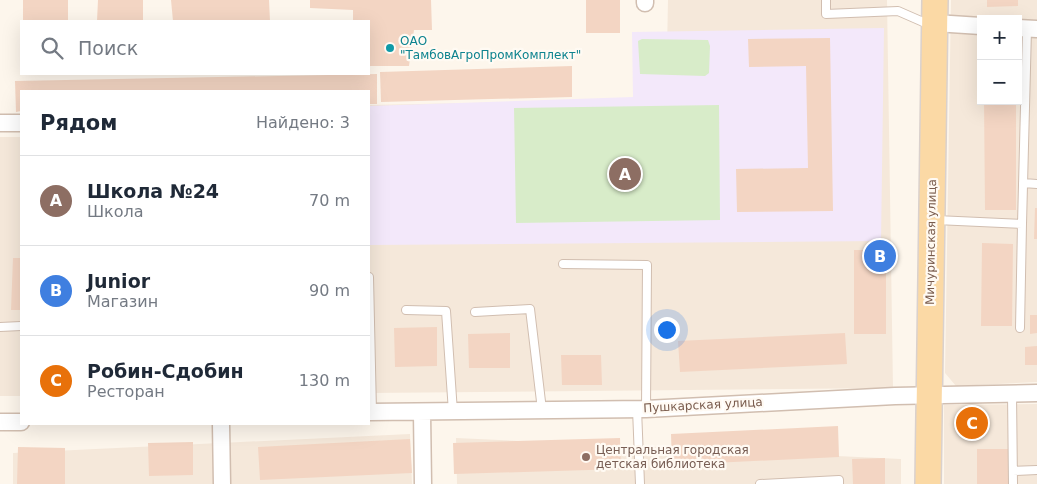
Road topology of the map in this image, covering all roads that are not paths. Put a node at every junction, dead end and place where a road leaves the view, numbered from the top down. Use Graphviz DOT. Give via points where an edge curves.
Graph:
graph roads {
  1 [pos="826,0"];
  2 [pos="935,16"];
  3 [pos="977,25"];
  4 [pos="1027,28"];
  5 [pos="20,122"];
  6 [pos="0,123"];
  7 [pos="1023,183"];
  8 [pos="1037,184"];
  9 [pos="932,219"];
  10 [pos="1022,224"];
  11 [pos="563,264"];
  12 [pos="406,310"];
  13 [pos="475,312"];
  14 [pos="20,326"];
  15 [pos="0,327"];
  16 [pos="1020,328"];
  17 [pos="1037,393"];
  18 [pos="1012,394"];
  19 [pos="928,395"];
  20 [pos="641,409"];
  21 [pos="542,410"];
  22 [pos="370,412"];
  23 [pos="422,412"];
  24 [pos="453,412"];
  25 [pos="0,422"];
  26 [pos="20,422"];
  27 [pos="221,425"];
  28 [pos="1037,470"];
  29 [pos="1013,471"];
  30 [pos="222,484"];
  31 [pos="423,484"];
  32 [pos="640,484"];
  33 [pos="760,484"];
  34 [pos="839,484"];
  35 [pos="928,484"];
  36 [pos="1013,484"];
  1 -- 2 [label="lane" via="826,14 898,11"];
  2 -- 3 [label="street"];
  2 -- 9 [label="main road, Мичуринская улица"];
  4 -- 7 [label="lane"];
  5 -- 6 [label="street"];
  7 -- 8 [label="lane"];
  7 -- 10 [label="lane"];
  9 -- 10 [label="lane"];
  9 -- 19 [label="main road, Мичуринская улица"];
  10 -- 16 [label="lane"];
  11 -- 20 [label="lane" via="647,265"];
  12 -- 24 [label="lane" via="446,311"];
  13 -- 21 [label="lane" via="530,309"];
  14 -- 15 [label="lane"];
  17 -- 18 [label="street, Пушкарская улица"];
  18 -- 19 [label="street, Пушкарская улица"];
  18 -- 29 [label="lane"];
  19 -- 20 [label="street, Пушкарская улица"];
  19 -- 35 [label="main road, Мичуринская улица"];
  20 -- 21 [label="street, Пушкарская улица"];
  20 -- 32 [label="lane"];
  21 -- 24 [label="street, Пушкарская улица"];
  22 -- 23 [label="street, Пушкарская улица"];
  23 -- 24 [label="street, Пушкарская улица"];
  23 -- 31 [label="street"];
  25 -- 26 [label="street"];
  27 -- 30 [label="street"];
  28 -- 29 [label="lane"];
  29 -- 36 [label="lane"];
  33 -- 34 [label="lane" via="839,480"];
}
